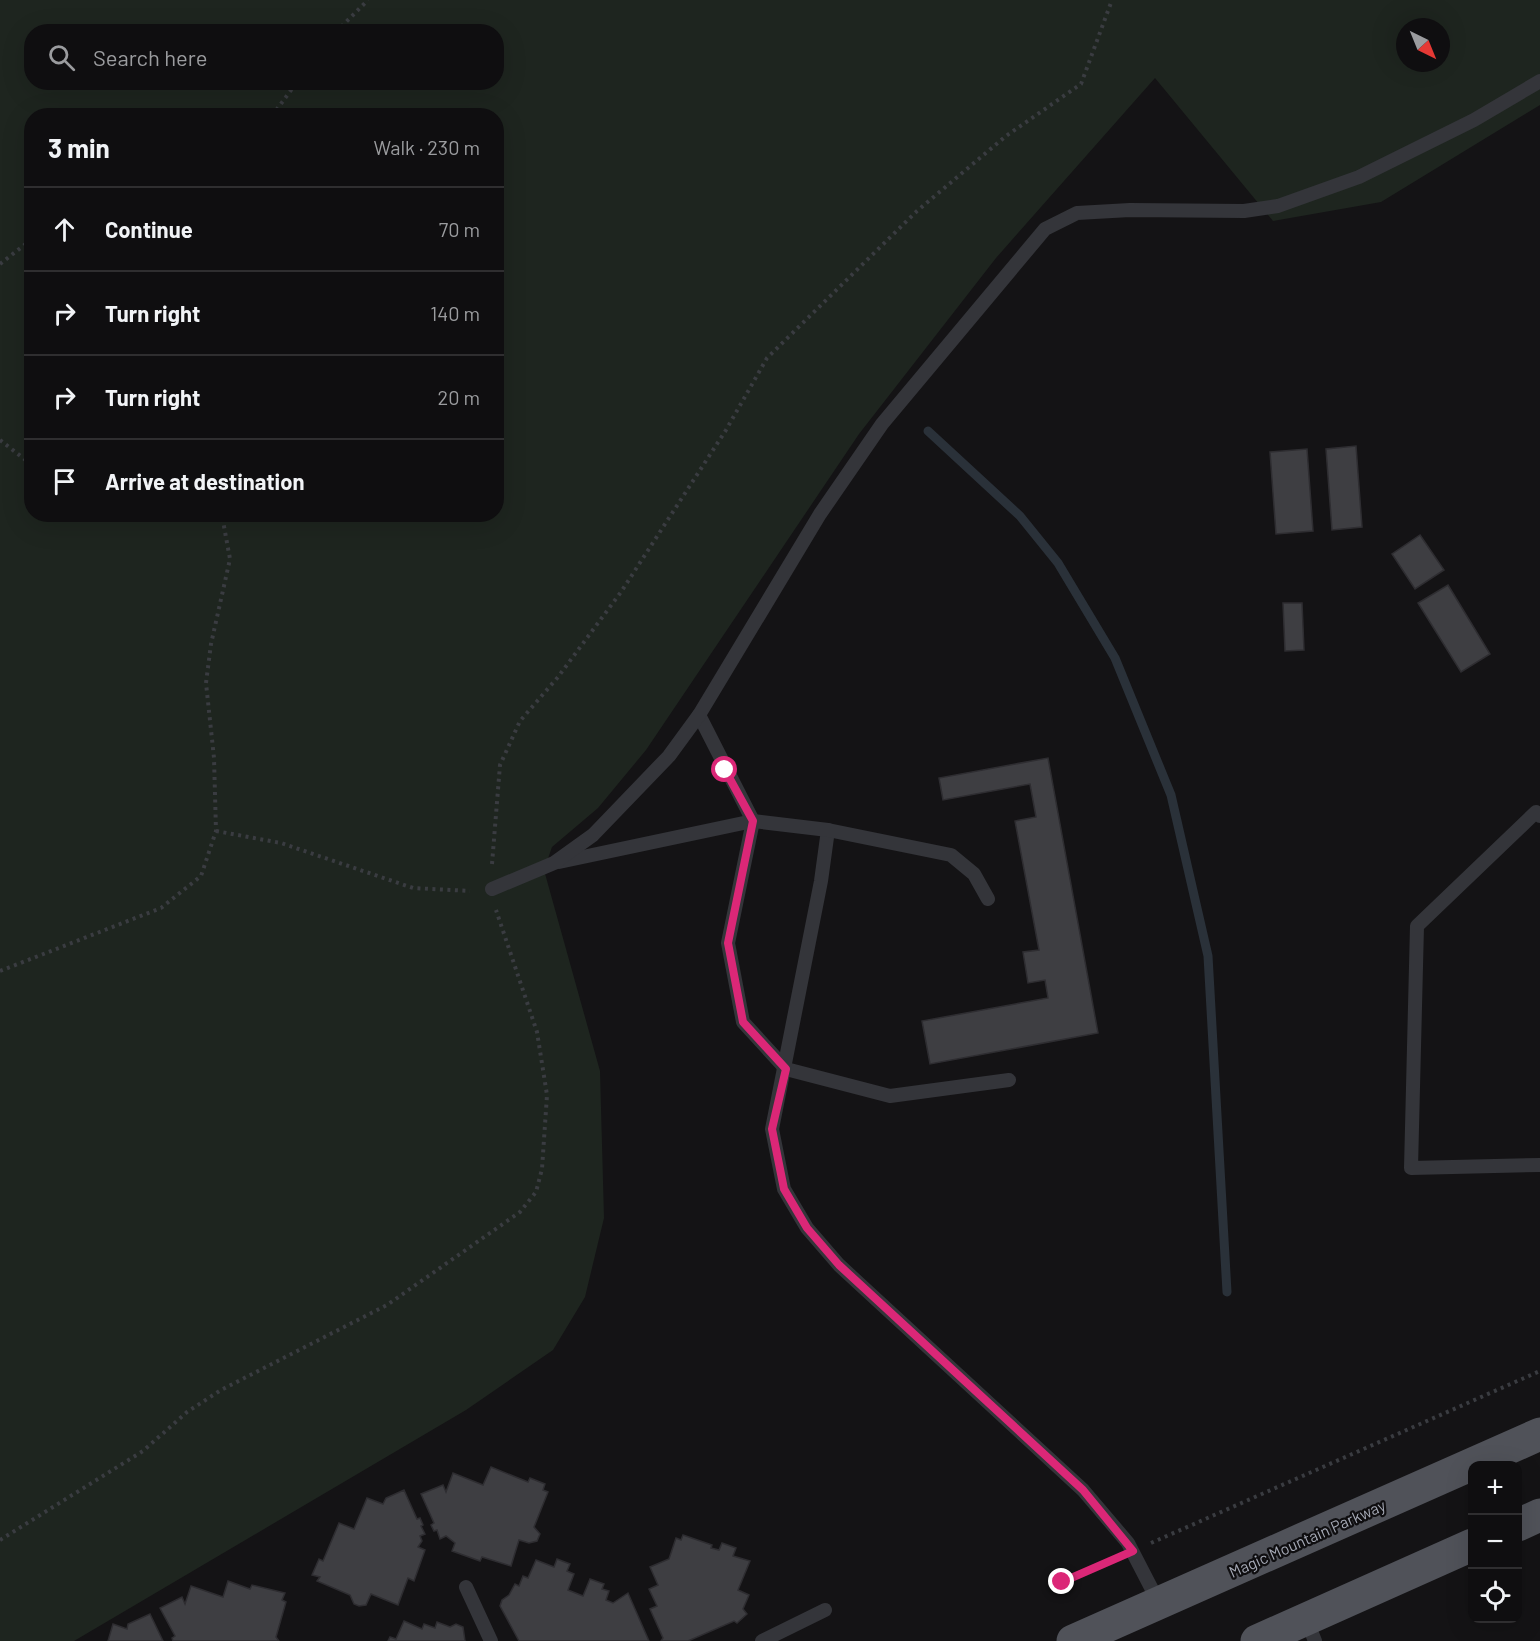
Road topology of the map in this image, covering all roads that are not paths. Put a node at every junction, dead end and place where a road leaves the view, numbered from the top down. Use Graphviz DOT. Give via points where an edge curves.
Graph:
graph roads {
  1 [pos="1540,81"];
  2 [pos="699,715"];
  3 [pos="1540,816"];
  4 [pos="753,821"];
  5 [pos="828,830"];
  6 [pos="554,863"];
  7 [pos="492,889"];
  8 [pos="988,899"];
  9 [pos="786,1069"];
  10 [pos="1009,1080"];
  11 [pos="1540,1165"];
  12 [pos="1540,1434"];
  13 [pos="1540,1515"];
  14 [pos="1522,1523"];
  15 [pos="1468,1548"];
  16 [pos="466,1587"];
  17 [pos="1159,1603"];
  18 [pos="825,1610"];
  19 [pos="1311,1630"];
  20 [pos="491,1641"];
  21 [pos="762,1641"];
  22 [pos="1073,1641"];
  23 [pos="1257,1641"];
  1 -- 2 [label="lane" via="1474,120 1359,177 1278,206 1244,211 1077,213 1045,229 882,424 820,514"];
  2 -- 4 [label="lane"];
  2 -- 6 [label="lane" via="669,756 600,827"];
  3 -- 11 [label="lane" via="1536,812 1416,926 1411,1168"];
  4 -- 5 [label="lane"];
  4 -- 6 [label="lane"];
  4 -- 9 [label="lane" via="728,943 743,1022"];
  5 -- 8 [label="lane" via="951,855 974,874"];
  5 -- 9 [label="lane"];
  6 -- 7 [label="lane"];
  9 -- 10 [label="lane" via="890,1096"];
  9 -- 17 [label="lane" via="772,1129 784,1189 807,1228 839,1265 1083,1490 1133,1551"];
  12 -- 17 [label="main road, Magic Mountain Parkway"];
  13 -- 14 [label="main road"];
  15 -- 19 [label="main road"];
  16 -- 20 [label="lane"];
  17 -- 22 [label="main road, Magic Mountain Parkway"];
  18 -- 21 [label="lane"];
  19 -- 23 [label="main road"];
}
